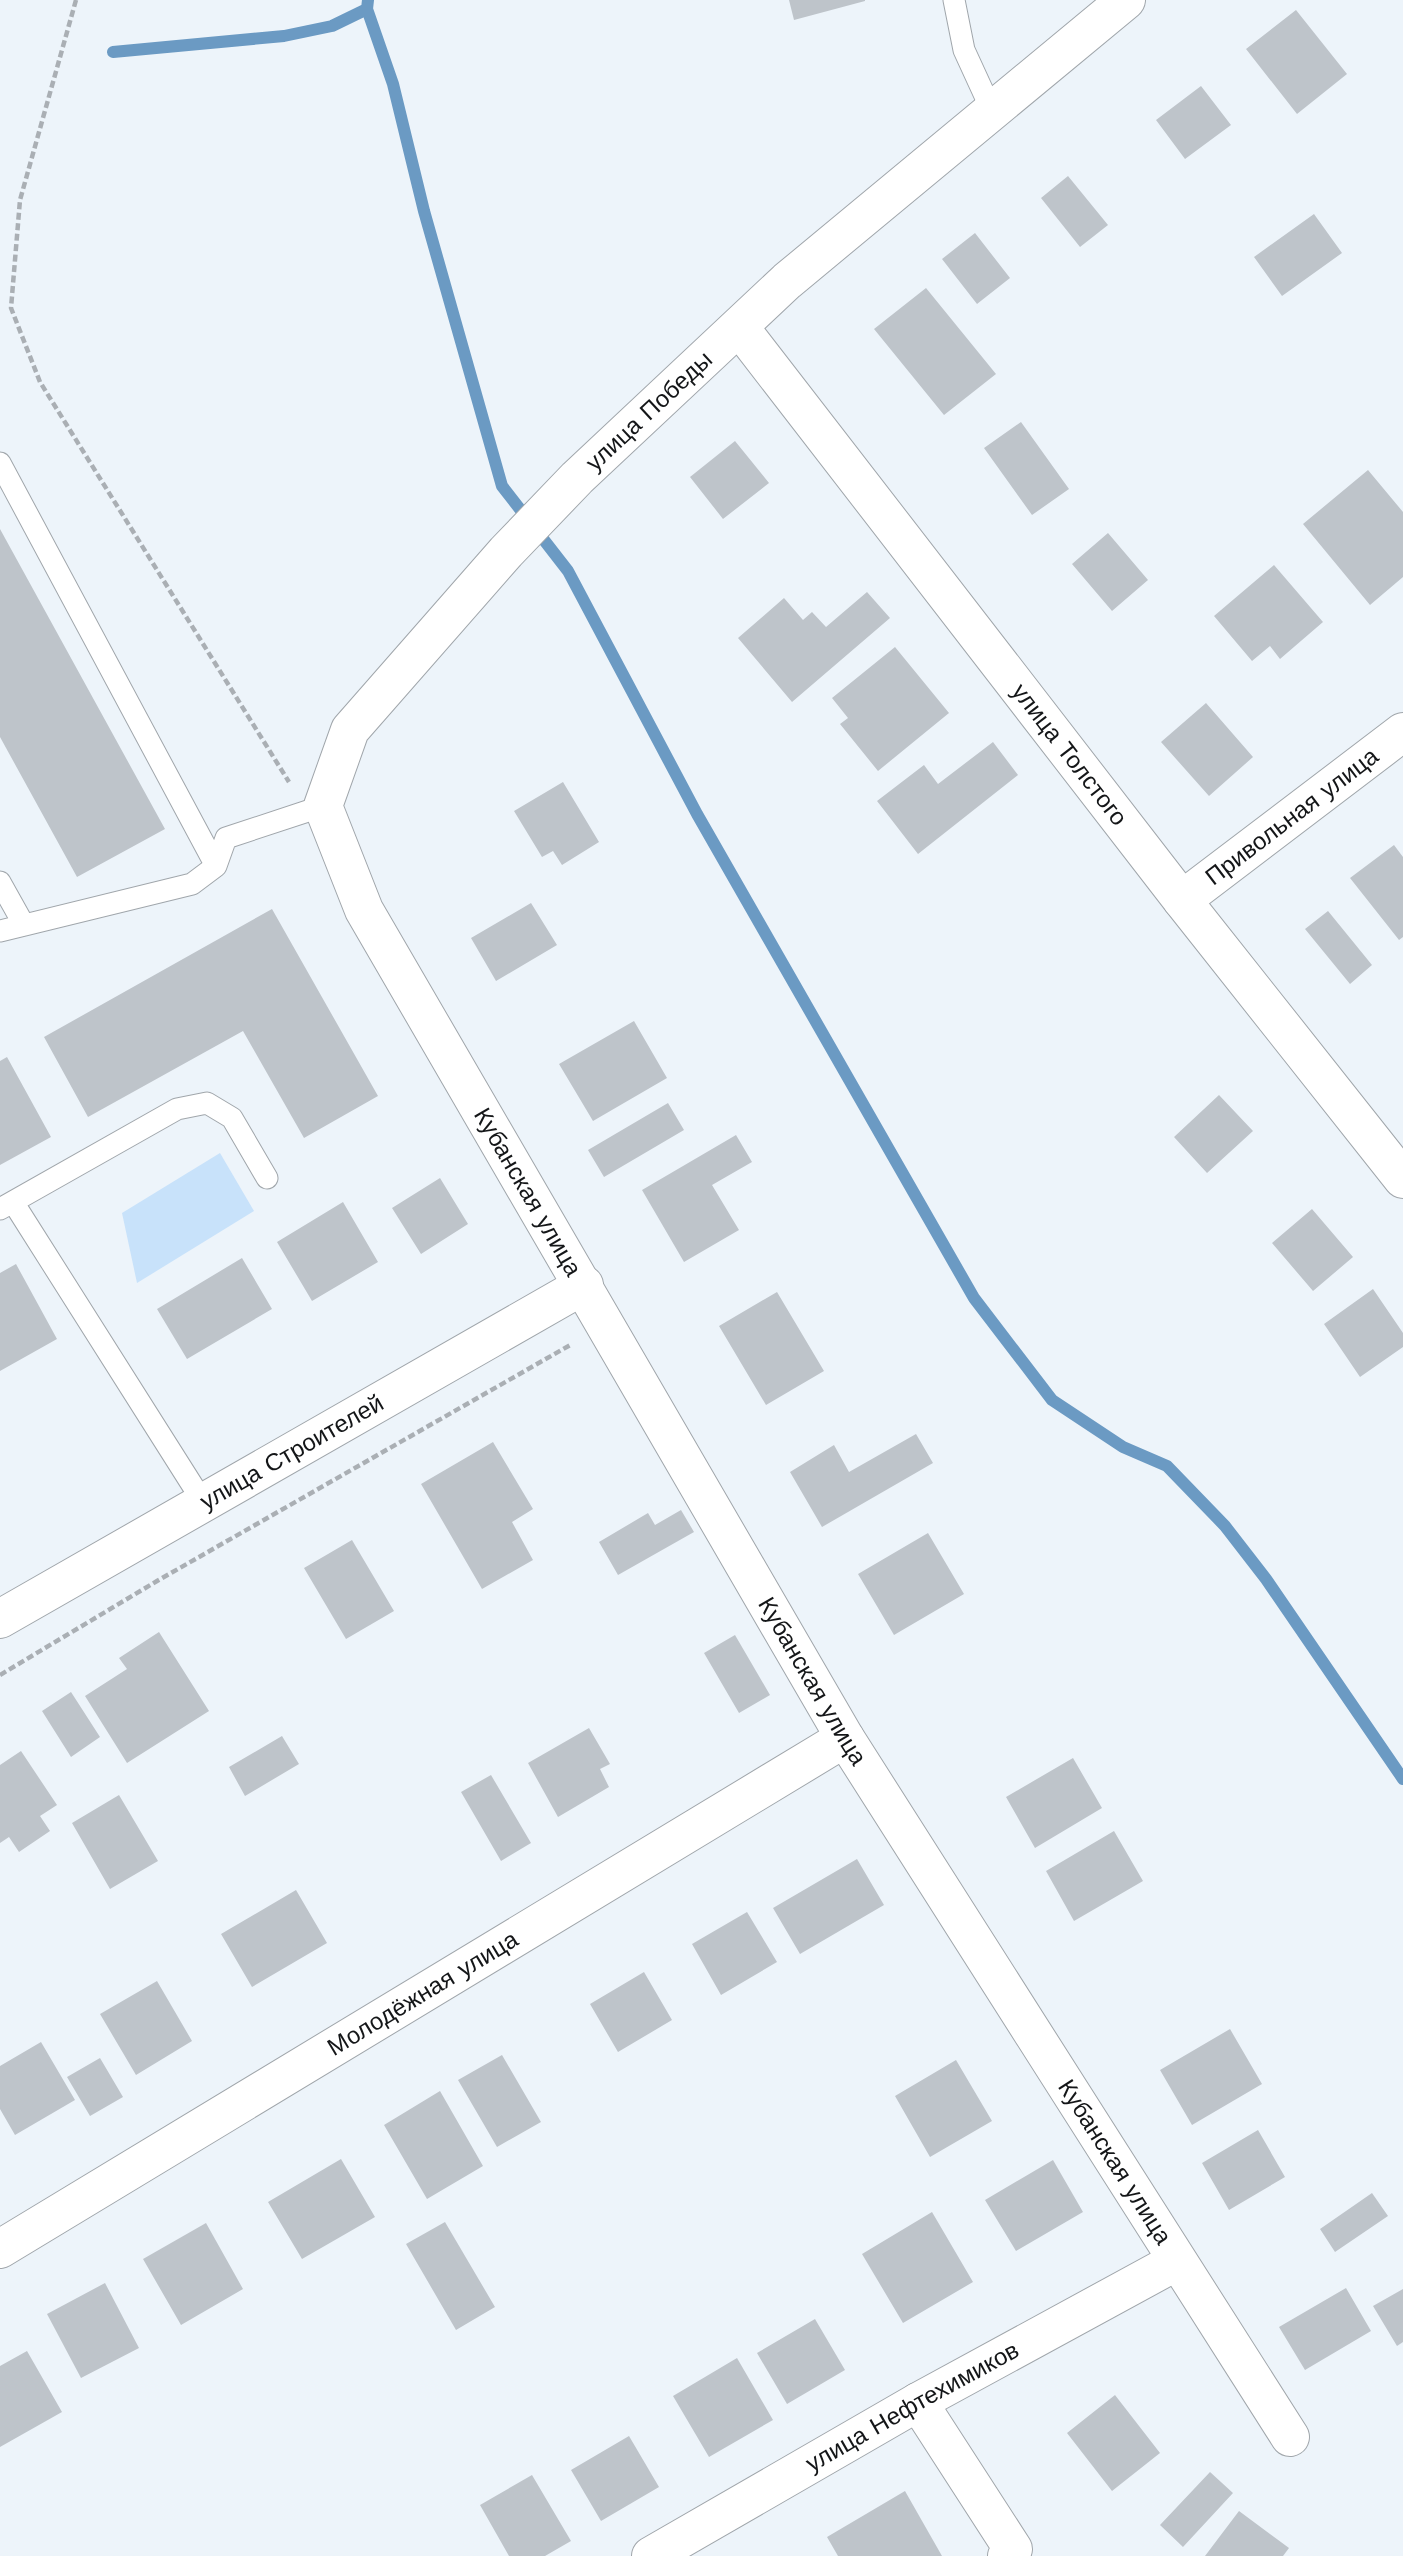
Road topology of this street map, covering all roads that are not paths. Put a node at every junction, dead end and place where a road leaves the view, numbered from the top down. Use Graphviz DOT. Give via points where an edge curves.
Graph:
graph roads {
  1 [pos="954,0"];
  2 [pos="1126,0"];
  3 [pos="992,111"];
  4 [pos="740,328"];
  5 [pos="0,463"];
  6 [pos="1403,732"];
  7 [pos="315,809"];
  8 [pos="216,866"];
  9 [pos="0,882"];
  10 [pos="1182,900"];
  11 [pos="24,925"];
  12 [pos="0,931"];
  13 [pos="267,1178"];
  14 [pos="1403,1179"];
  15 [pos="6,1206"];
  16 [pos="584,1285"];
  17 [pos="203,1502"];
  18 [pos="0,1619"];
  19 [pos="845,1738"];
  20 [pos="0,2249"];
  21 [pos="1177,2261"];
  22 [pos="918,2402"];
  23 [pos="1290,2437"];
  24 [pos="651,2556"];
  25 [pos="1006,2556"];
  1 -- 3 [label="lane" via="964,50"];
  2 -- 3 [label="street, улица Победы"];
  3 -- 4 [label="street, улица Победы" via="787,281"];
  4 -- 7 [label="street, улица Победы" via="577,478 506,552 350,730"];
  4 -- 10 [label="street, улица Толстого"];
  5 -- 8 [label="lane"];
  6 -- 10 [label="street, Привольная улица"];
  7 -- 8 [label="lane" via="226,838"];
  7 -- 16 [label="street, Кубанская улица" via="365,910"];
  8 -- 11 [label="lane" via="191,884"];
  9 -- 11 [label="lane"];
  10 -- 14 [label="street, улица Толстого"];
  11 -- 12 [label="lane"];
  13 -- 15 [label="lane" via="232,1118 207,1103 177,1109"];
  15 -- 17 [label="lane"];
  16 -- 17 [label="street, улица Строителей"];
  16 -- 19 [label="street, Кубанская улица"];
  17 -- 18 [label="street, улица Строителей"];
  19 -- 20 [label="street, Молодёжная улица"];
  19 -- 21 [label="street, Кубанская улица"];
  21 -- 22 [label="street, улица Нефтехимиков"];
  21 -- 23 [label="street, Кубанская улица"];
  22 -- 24 [label="street, улица Нефтехимиков"];
  22 -- 25 [label="street" via="1013,2549"];
}
